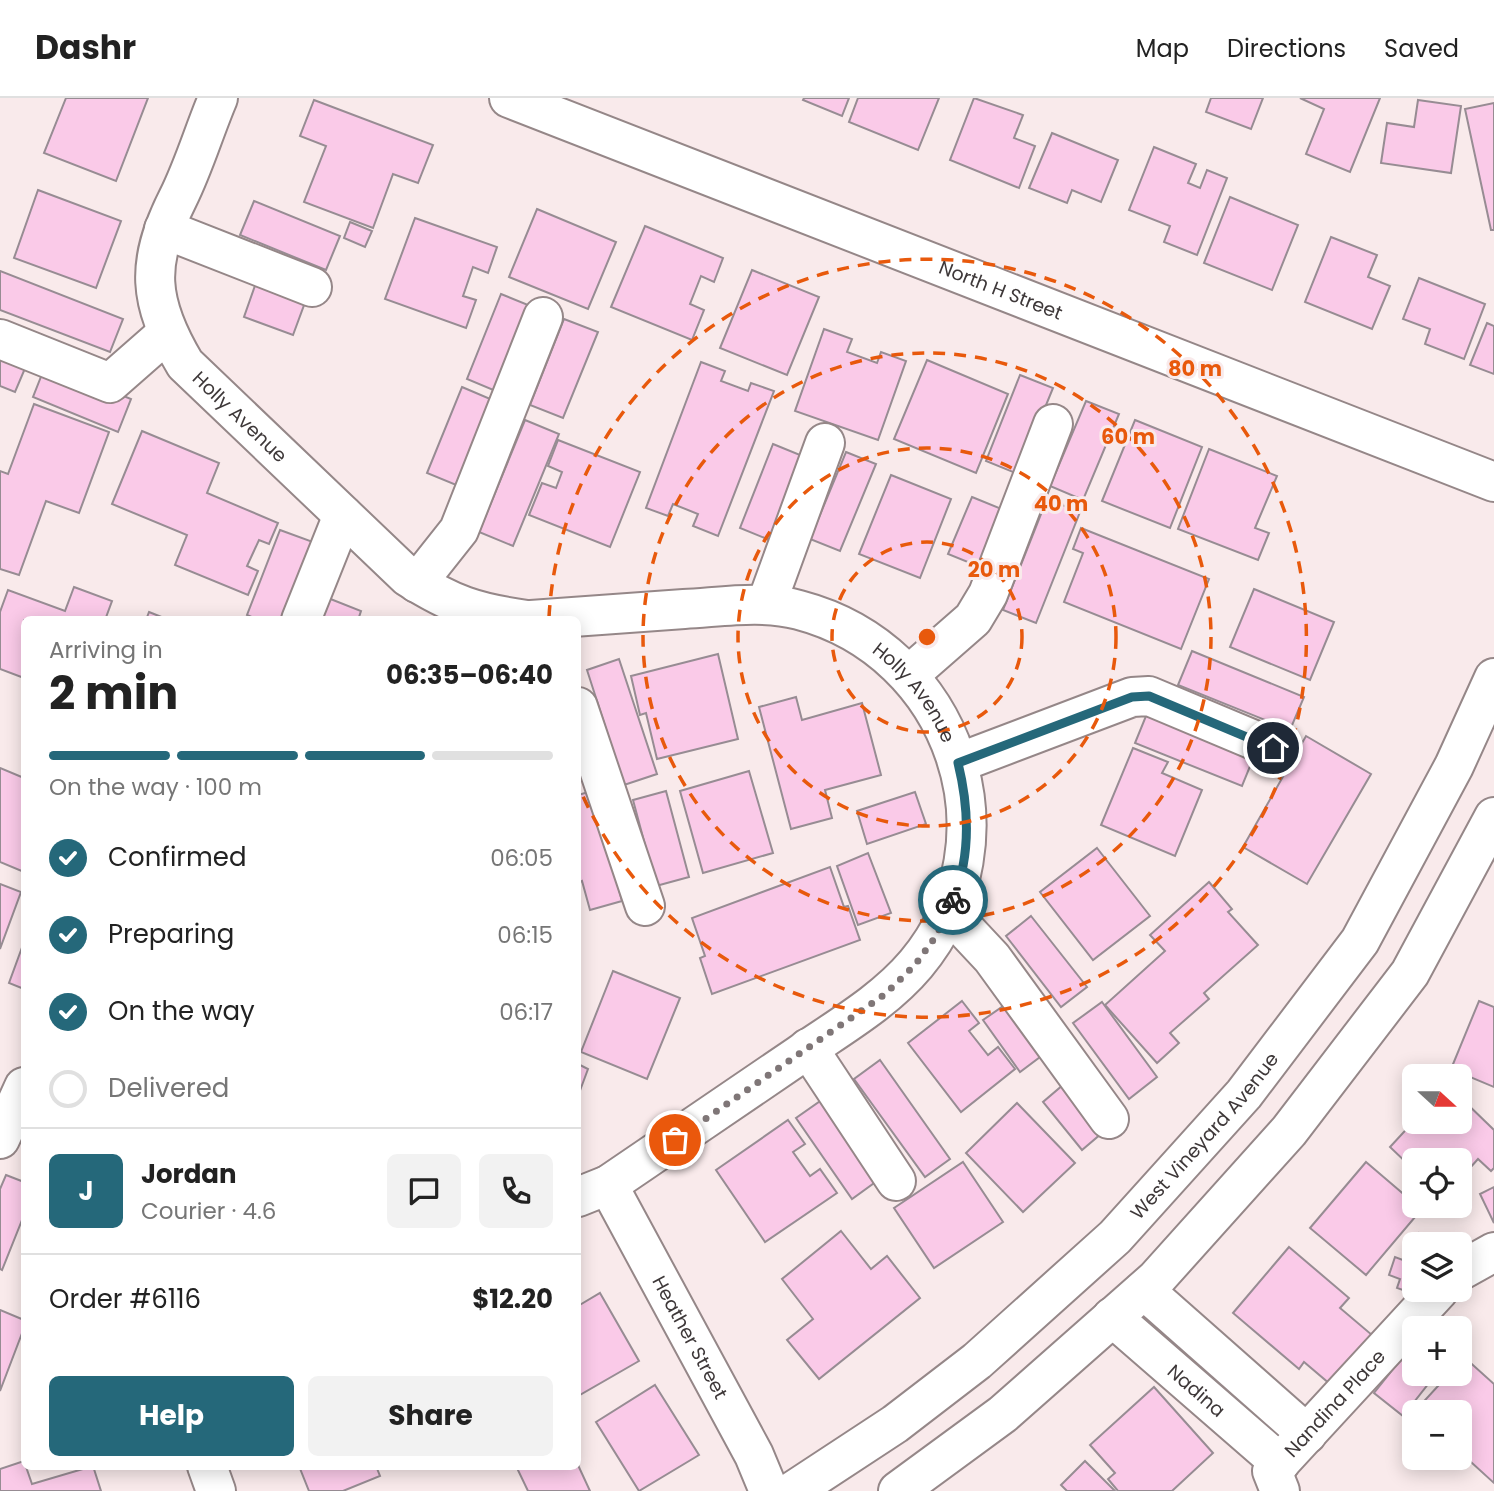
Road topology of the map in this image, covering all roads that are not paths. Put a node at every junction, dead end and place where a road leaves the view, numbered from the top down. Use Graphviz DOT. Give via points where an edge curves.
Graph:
graph roads {
  1 [pos="218,98"];
  2 [pos="509,98"];
  3 [pos="164,229"];
  4 [pos="312,287"];
  5 [pos="543,317"];
  6 [pos="167,333"];
  7 [pos="0,339"];
  8 [pos="1053,424"];
  9 [pos="825,443"];
  10 [pos="1494,482"];
  11 [pos="343,515"];
  12 [pos="417,583"];
  13 [pos="766,605"];
  14 [pos="303,616"];
  15 [pos="506,616"];
  16 [pos="581,616"];
  17 [pos="909,675"];
  18 [pos="1494,678"];
  19 [pos="581,717"];
  20 [pos="1273,748"];
  21 [pos="958,763"];
  22 [pos="1494,817"];
  23 [pos="645,906"];
  24 [pos="948,911"];
  25 [pos="808,1048"];
  26 [pos="0,1064"];
  27 [pos="21,1080"];
  28 [pos="21,1094"];
  29 [pos="1109,1119"];
  30 [pos="0,1139"];
  31 [pos="897,1181"];
  32 [pos="593,1191"];
  33 [pos="1494,1252"];
  34 [pos="1472,1264"];
  35 [pos="1144,1290"];
  36 [pos="1428,1302"];
  37 [pos="1112,1317"];
  38 [pos="1307,1434"];
  39 [pos="208,1470"];
  40 [pos="1280,1477"];
  41 [pos="216,1491"];
  42 [pos="769,1491"];
  43 [pos="793,1491"];
  44 [pos="898,1491"];
  1 -- 3 [label="street, Holly Avenue"];
  2 -- 10 [label="street, North H Street"];
  3 -- 4 [label="street"];
  3 -- 6 [label="street, Holly Avenue" via="155,270"];
  5 -- 12 [label="street" via="459,530"];
  6 -- 7 [label="street" via="110,383"];
  6 -- 11 [label="street, Holly Avenue" via="185,364"];
  8 -- 17 [label="street" via="988,594 973,619"];
  9 -- 13 [label="street"];
  11 -- 12 [label="street, Holly Avenue"];
  11 -- 14 [label="street"];
  12 -- 15 [label="street, Holly Avenue" via="445,600"];
  13 -- 16 [label="street, Holly Avenue"];
  13 -- 17 [label="street, Holly Avenue" via="839,624 877,646"];
  17 -- 21 [label="street, Holly Avenue" via="935,709"];
  18 -- 43 [label="street, West Vineyard Avenue" via="1454,766 1360,941 1244,1094 1115,1237 977,1361 895,1424"];
  19 -- 23 [label="street"];
  20 -- 21 [label="street" via="1149,696 1132,697"];
  21 -- 24 [label="street, Holly Avenue" via="967,826 964,862"];
  22 -- 35 [label="street" via="1410,973 1289,1131"];
  24 -- 25 [label="street, Holly Avenue" via="915,965 884,995"];
  24 -- 29 [label="street" via="992,958"];
  25 -- 31 [label="street"];
  25 -- 32 [label="street, Holly Avenue"];
  26 -- 27 [label="street"];
  28 -- 30 [label="street"];
  32 -- 42 [label="street, Heather Street" via="754,1455"];
  33 -- 34 [label="street"];
  35 -- 37 [label="street"];
  35 -- 38 [label="street"];
  36 -- 38 [label="street, Nandina Place"];
  37 -- 40 [label="street, Nadina"];
  37 -- 44 [label="street" via="1003,1413"];
  38 -- 40 [label="street, Nandina Place"];
  39 -- 41 [label="street"];
}
